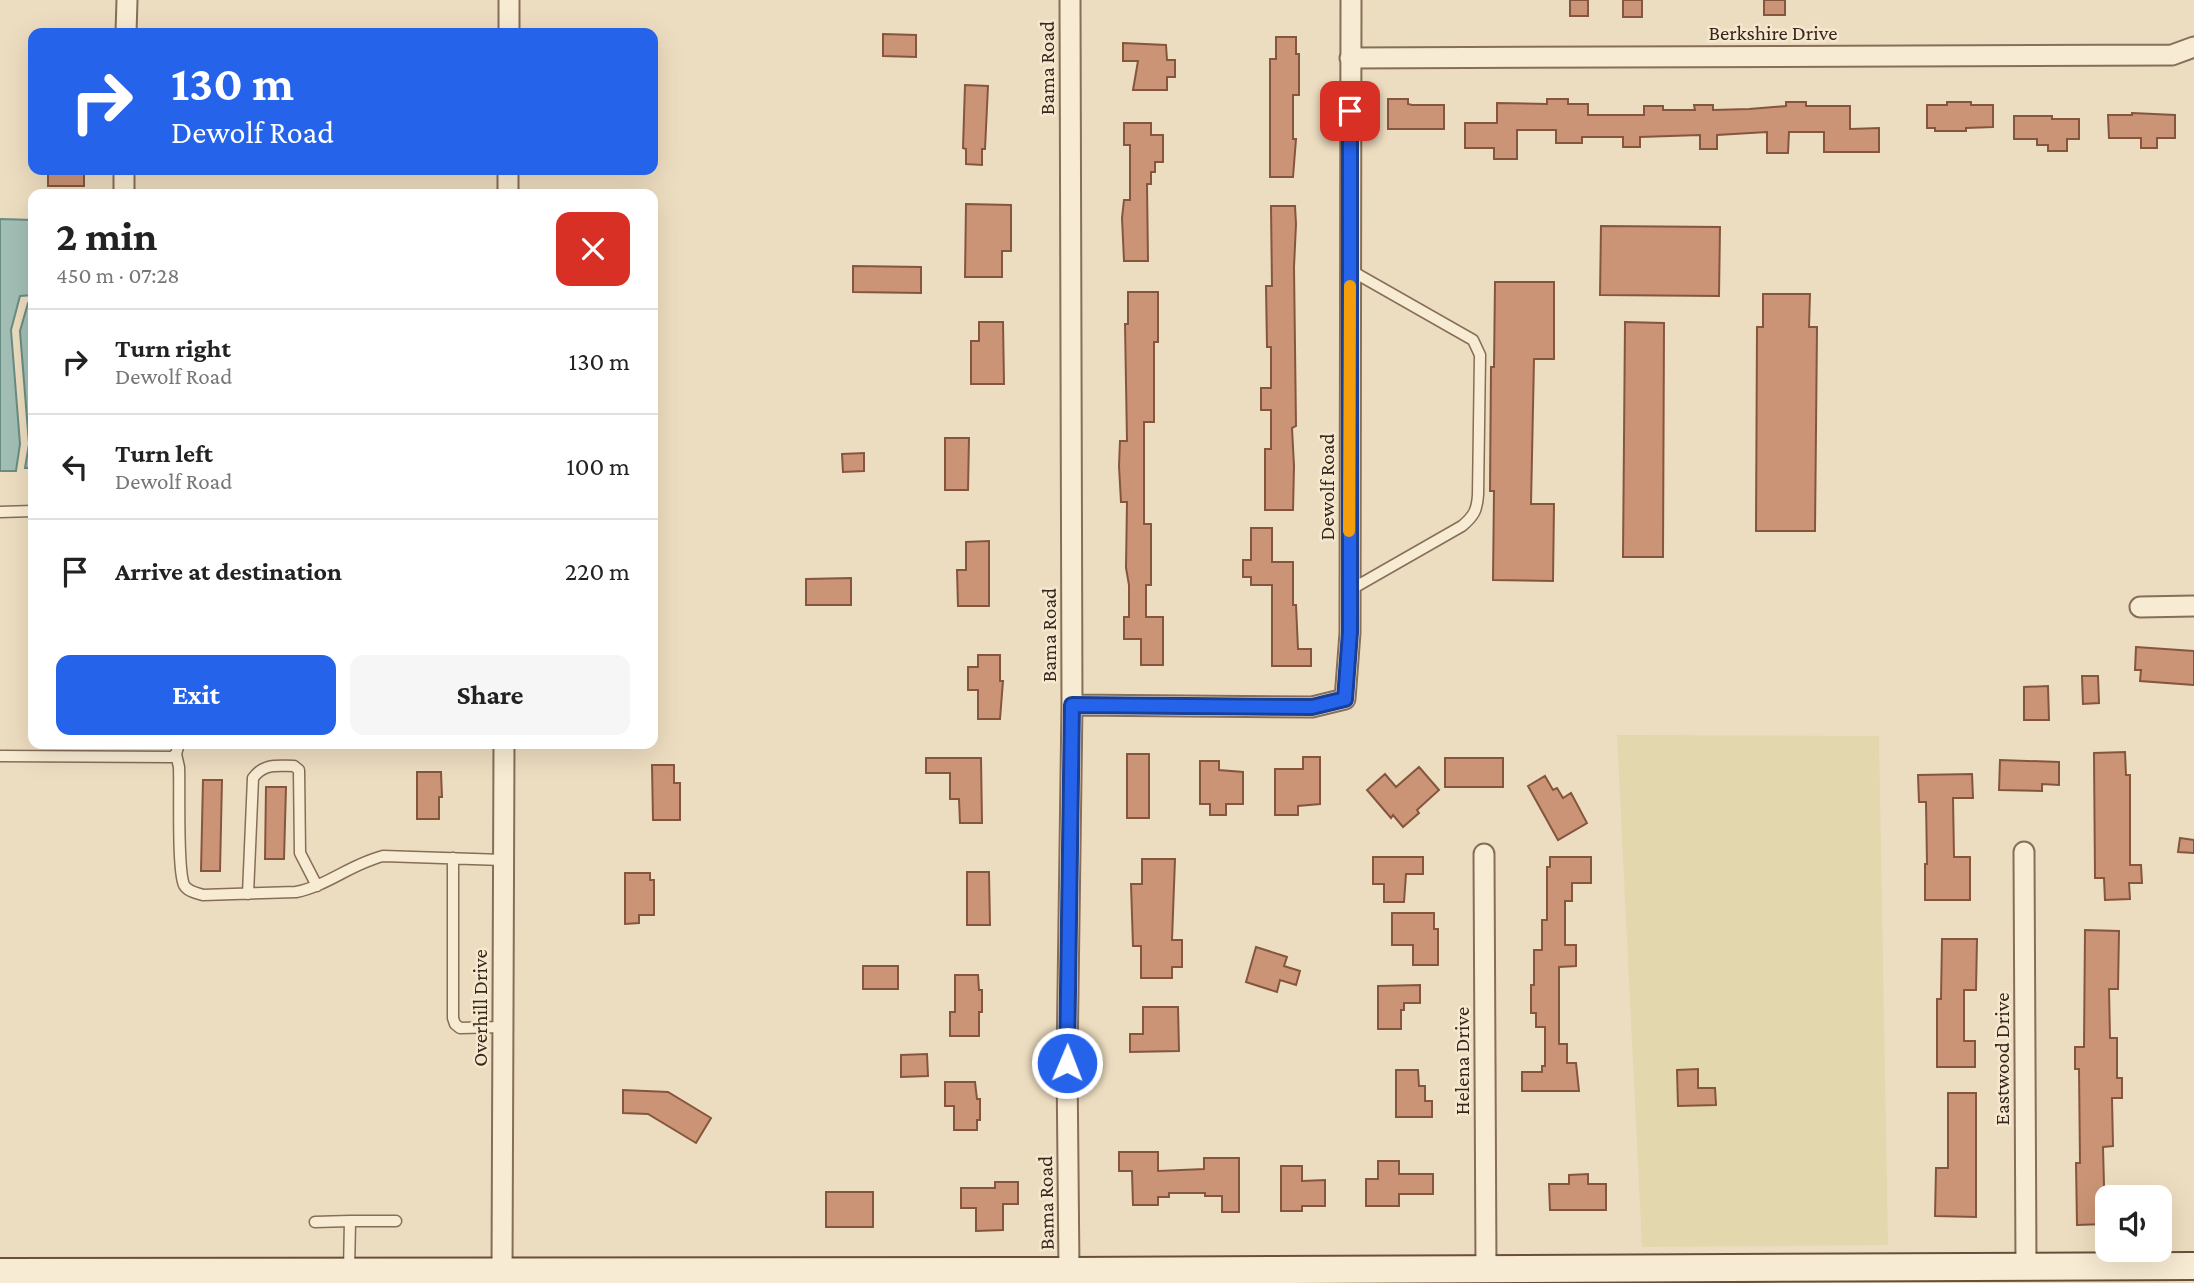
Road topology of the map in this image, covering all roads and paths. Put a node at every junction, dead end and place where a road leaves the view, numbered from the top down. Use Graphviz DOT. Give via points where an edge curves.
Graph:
graph roads {
  1 [pos="127,0"];
  2 [pos="509,0"];
  3 [pos="1070,0"];
  4 [pos="1351,0"];
  5 [pos="126,28"];
  6 [pos="509,28"];
  7 [pos="2194,47"];
  8 [pos="1350,58"];
  9 [pos="1350,270"];
  10 [pos="28,511"];
  11 [pos="0,512"];
  12 [pos="1349,590"];
  13 [pos="2194,606"];
  14 [pos="2140,607"];
  15 [pos="1072,705"];
  16 [pos="178,749"];
  17 [pos="504,749"];
  18 [pos="0,756"];
  19 [pos="2024,852"];
  20 [pos="1484,854"];
  21 [pos="453,858"];
  22 [pos="503,860"];
  23 [pos="317,887"];
  24 [pos="248,894"];
  25 [pos="503,1027"];
  26 [pos="350,1221"];
  27 [pos="396,1221"];
  28 [pos="314,1222"];
  29 [pos="2026,1266"];
  30 [pos="2194,1266"];
  31 [pos="1486,1269"];
  32 [pos="1069,1271"];
  33 [pos="0,1272"];
  34 [pos="349,1272"];
  35 [pos="502,1272"];
  36 [pos="1350,1276"];
  37 [pos="611,1277"];
  1 -- 5 [label="street"];
  2 -- 6 [label="street"];
  3 -- 15 [label="street, Bama Road"];
  4 -- 8 [label="street, Dewolf Road"];
  7 -- 8 [label="street, Berkshire Drive" via="2172,55"];
  8 -- 9 [label="street, Dewolf Road"];
  9 -- 12 [label="street, Dewolf Road"];
  9 -- 12 [label="lane" via="1473,340 1480,355 1478,495 1473,517"];
  10 -- 11 [label="lane"];
  12 -- 15 [label="street, Dewolf Road" via="1345,699 1312,707"];
  13 -- 14 [label="street"];
  15 -- 32 [label="street, Bama Road"];
  16 -- 18 [label="lane" via="173,757"];
  16 -- 24 [label="lane" via="184,885 203,895"];
  17 -- 22 [label="street, Overhill Drive"];
  19 -- 29 [label="street, Eastwood Drive"];
  20 -- 31 [label="street, Helena Drive"];
  21 -- 22 [label="lane"];
  21 -- 23 [label="lane" via="383,856 366,860"];
  21 -- 25 [label="lane" via="453,1018 460,1028"];
  22 -- 25 [label="street, Overhill Drive"];
  23 -- 24 [label="lane"];
  23 -- 24 [label="lane" via="300,853 299,770 270,766 253,778"];
  25 -- 35 [label="street, Overhill Drive"];
  26 -- 27 [label="lane"];
  26 -- 28 [label="lane"];
  26 -- 34 [label="lane"];
  29 -- 30 [label="main road"];
  29 -- 31 [label="main road"];
  31 -- 36 [label="main road"];
  32 -- 36 [label="main road"];
  32 -- 37 [label="main road"];
  33 -- 34 [label="main road"];
  34 -- 35 [label="main road"];
  35 -- 37 [label="main road"];
}
